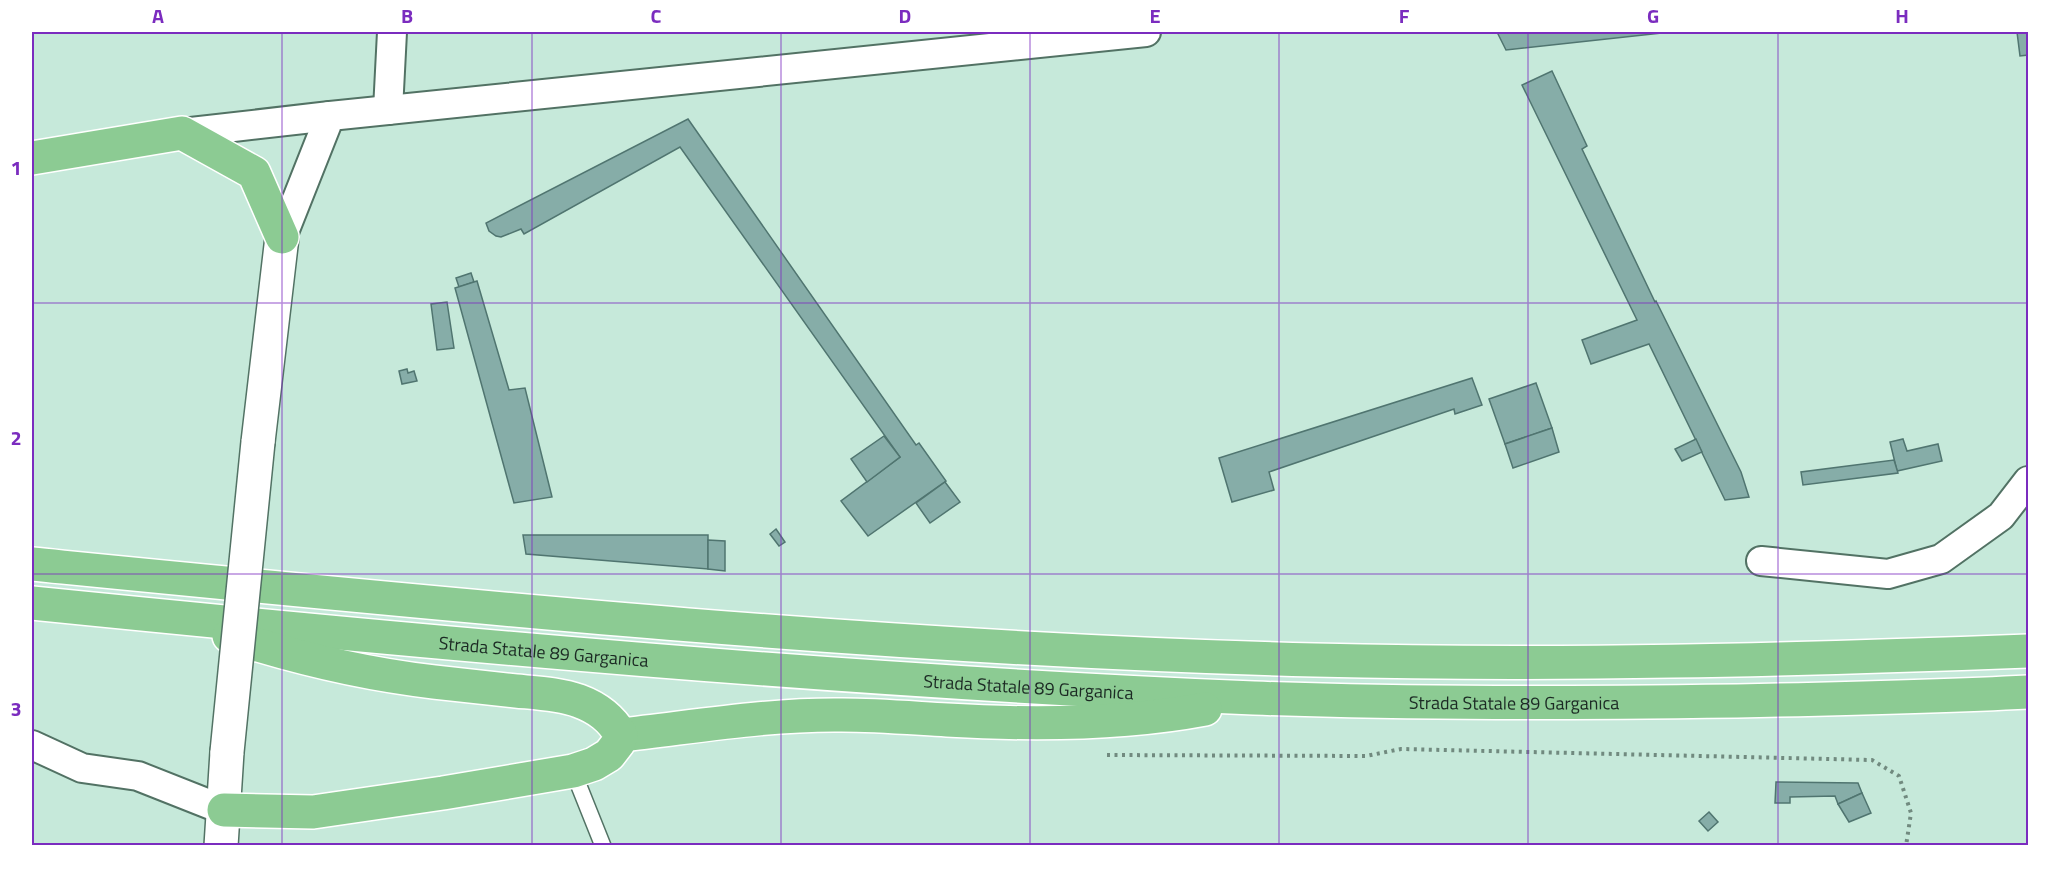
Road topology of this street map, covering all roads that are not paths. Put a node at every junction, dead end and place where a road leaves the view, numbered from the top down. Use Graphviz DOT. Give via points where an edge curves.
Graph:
graph roads {
  1 [pos="392,32"];
  2 [pos="1146,32"];
  3 [pos="388,110"];
  4 [pos="330,116"];
  5 [pos="182,133"];
  6 [pos="32,158"];
  7 [pos="282,237"];
  8 [pos="2028,480"];
  9 [pos="1761,561"];
  10 [pos="32,564"];
  11 [pos="32,603"];
  12 [pos="180,618"];
  13 [pos="2028,631"];
  14 [pos="2028,651"];
  15 [pos="1802,659"];
  16 [pos="2028,692"];
  17 [pos="1256,698"];
  18 [pos="621,735"];
  19 [pos="32,745"];
  20 [pos="573,771"];
  21 [pos="224,810"];
  22 [pos="221,846"];
  23 [pos="603,846"];
  1 -- 3 [label="street"];
  2 -- 3 [label="street"];
  3 -- 4 [label="street"];
  4 -- 5 [label="street"];
  4 -- 7 [label="street"];
  5 -- 6 [label="highway"];
  5 -- 7 [label="highway" via="254,173"];
  7 -- 21 [label="street, bridge" via="258,442"];
  8 -- 9 [label="street" via="2001,516 1941,560 1888,574"];
  10 -- 15 [label="highway, Strada Statale 89 Garganica" via="492,609 1111,652 1316,660 1606,663"];
  11 -- 12 [label="highway, Strada Statale 89 Garganica"];
  12 -- 17 [label="highway, Strada Statale 89 Garganica" via="865,676"];
  12 -- 18 [label="highway" via="275,651 351,670 567,698 605,715"];
  13 -- 15 [label="highway"];
  14 -- 15 [label="highway, Strada Statale 89 Garganica"];
  16 -- 17 [label="highway, Strada Statale 89 Garganica" via="1652,702"];
  17 -- 18 [label="highway" via="1136,719 1020,722 814,715"];
  18 -- 20 [label="highway" via="609,755"];
  19 -- 21 [label="street" via="82,768 138,776"];
  20 -- 21 [label="highway" via="313,812"];
  20 -- 23 [label="lane"];
  21 -- 22 [label="street"];
}
